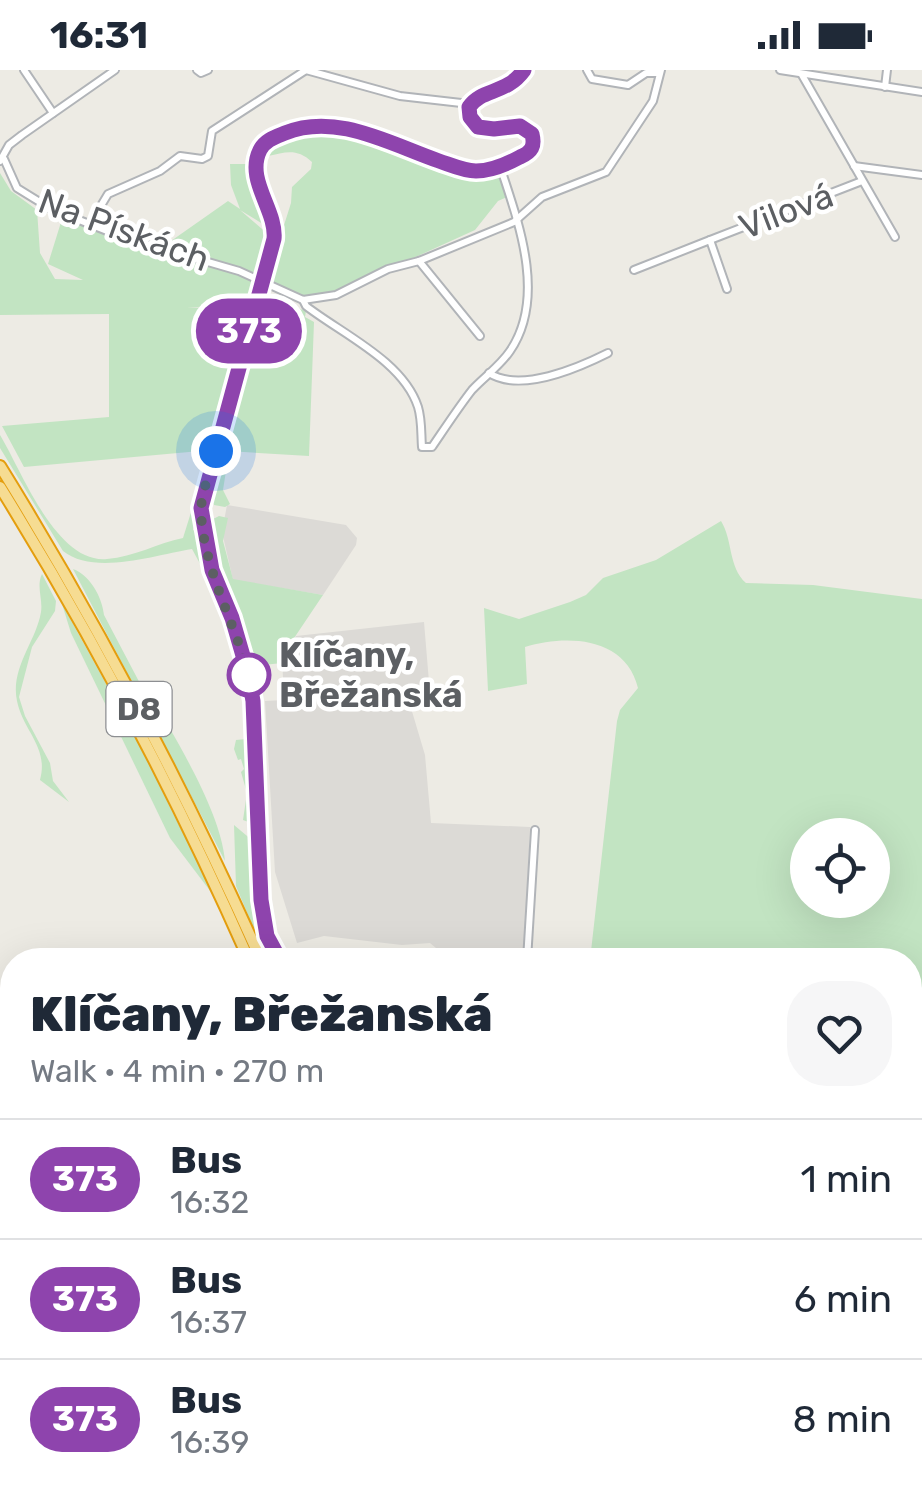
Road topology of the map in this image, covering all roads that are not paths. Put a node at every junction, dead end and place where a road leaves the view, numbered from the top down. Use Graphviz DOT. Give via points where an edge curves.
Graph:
graph roads {
  1 [pos="24,70"];
  2 [pos="115,70"];
  3 [pos="197,70"];
  4 [pos="208,70"];
  5 [pos="306,70"];
  6 [pos="524,70"];
  7 [pos="587,70"];
  8 [pos="780,70"];
  9 [pos="886,70"];
  10 [pos="660,72"];
  11 [pos="802,74"];
  12 [pos="885,87"];
  13 [pos="922,92"];
  14 [pos="470,104"];
  15 [pos="54,113"];
  16 [pos="3,155"];
  17 [pos="500,166"];
  18 [pos="853,166"];
  19 [pos="922,175"];
  20 [pos="862,182"];
  21 [pos="517,218"];
  22 [pos="92,220"];
  23 [pos="896,237"];
  24 [pos="710,240"];
  25 [pos="419,261"];
  26 [pos="634,270"];
  27 [pos="263,281"];
  28 [pos="728,289"];
  29 [pos="303,300"];
  30 [pos="480,336"];
  31 [pos="608,353"];
  32 [pos="489,373"];
  33 [pos="0,466"];
  34 [pos="0,486"];
  35 [pos="535,830"];
  36 [pos="243,948"];
  37 [pos="255,948"];
  38 [pos="272,948"];
  39 [pos="527,948"];
  1 -- 15 [label="street"];
  2 -- 15 [label="street"];
  3 -- 4 [label="street"];
  5 -- 14 [label="street" via="400,96"];
  5 -- 22 [label="street" via="212,131 208,156 180,156 108,194"];
  6 -- 14 [label="street" via="510,86"];
  7 -- 10 [label="street" via="592,78 628,85"];
  8 -- 11 [label="street"];
  9 -- 12 [label="street"];
  10 -- 21 [label="street" via="653,101 606,172 542,197"];
  11 -- 12 [label="street"];
  11 -- 18 [label="street"];
  12 -- 13 [label="street"];
  14 -- 17 [label="street" via="478,127 520,126 532,134 531,150"];
  15 -- 16 [label="street"];
  16 -- 22 [label="street, Na Pískách" via="22,193"];
  17 -- 21 [label="street"];
  17 -- 27 [label="street" via="470,170 329,124 271,139 257,160 275,232"];
  18 -- 19 [label="street"];
  18 -- 20 [label="street"];
  20 -- 23 [label="street"];
  20 -- 24 [label="street, Vilová"];
  21 -- 25 [label="street"];
  21 -- 32 [label="street" via="529,274 525,314 510,351"];
  22 -- 27 [label="street, Na Pískách"];
  24 -- 26 [label="street, Vilová"];
  24 -- 28 [label="street, Vilová"];
  25 -- 29 [label="street" via="336,295"];
  25 -- 30 [label="street"];
  27 -- 29 [label="street, Na Pískách"];
  27 -- 38 [label="street" via="201,508 212,570 253,701 261,900"];
  29 -- 32 [label="street, Na Pískách" via="396,374 416,402 425,449"];
  31 -- 32 [label="street" via="552,378"];
  33 -- 37 [label="highway, D8" via="128,688"];
  34 -- 36 [label="highway, D8" via="162,775"];
  35 -- 39 [label="street"];
}
